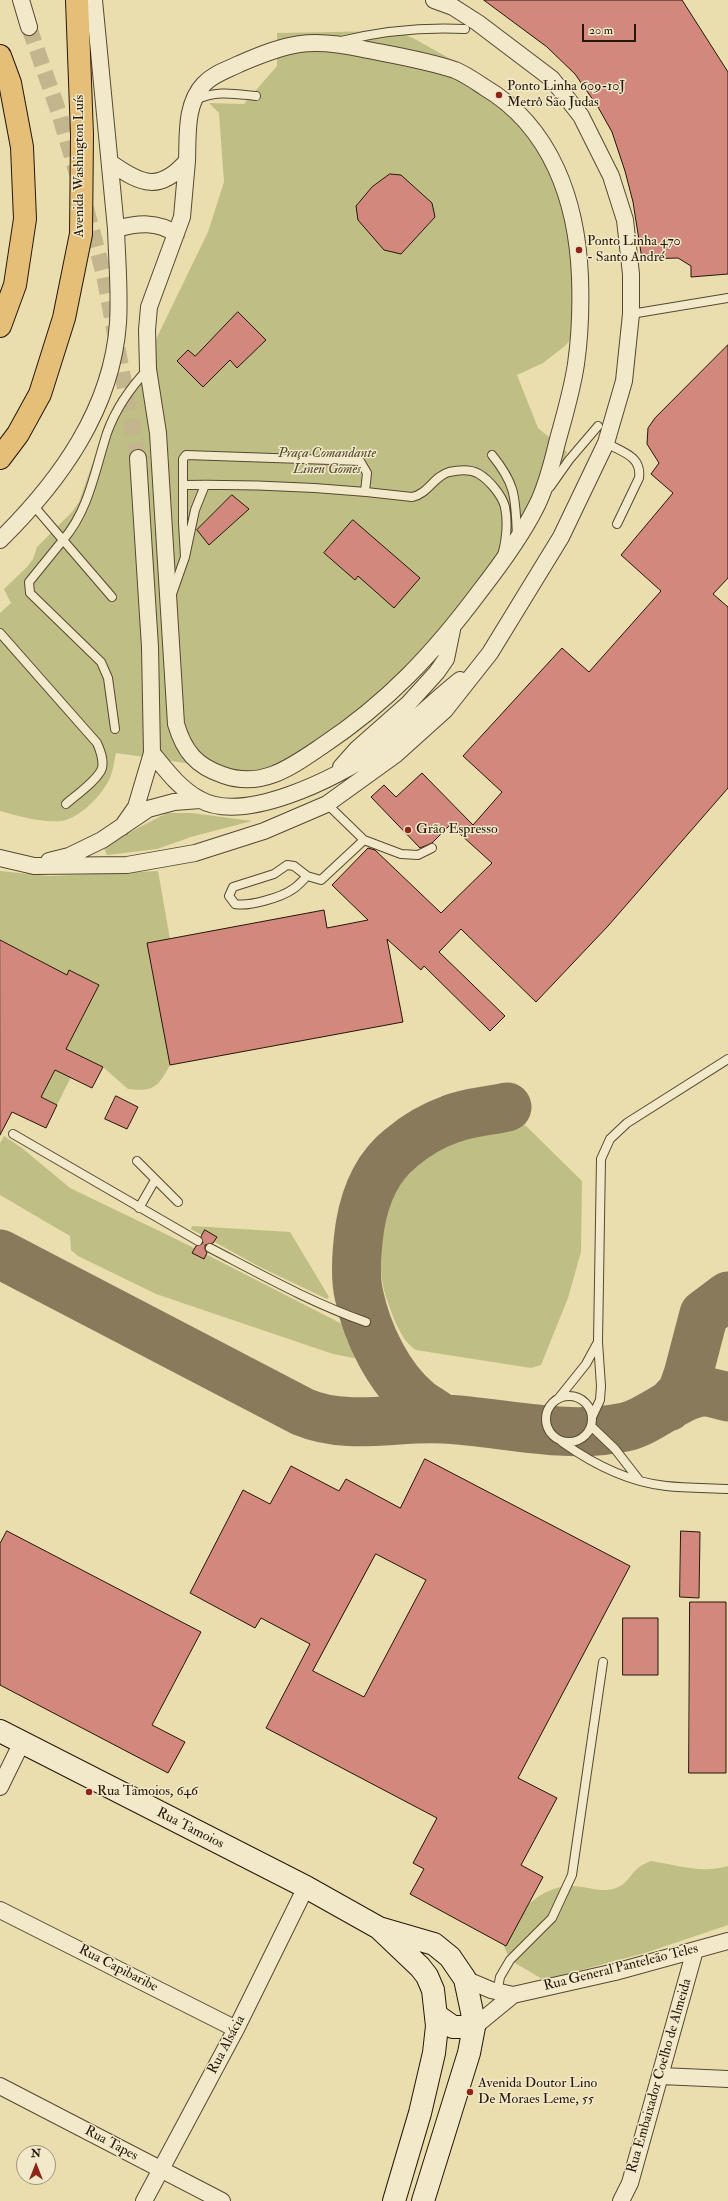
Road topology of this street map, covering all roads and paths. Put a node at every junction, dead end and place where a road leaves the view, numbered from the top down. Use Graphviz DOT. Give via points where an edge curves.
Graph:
graph roads {
  1 [pos="21,0"];
  2 [pos="77,0"];
  3 [pos="94,0"];
  4 [pos="434,0"];
  5 [pos="30,27"];
  6 [pos="465,29"];
  7 [pos="336,43"];
  8 [pos="0,56"];
  9 [pos="256,96"];
  10 [pos="194,102"];
  11 [pos="187,161"];
  12 [pos="111,163"];
  13 [pos="116,229"];
  14 [pos="176,234"];
  15 [pos="728,298"];
  16 [pos="631,314"];
  17 [pos="0,326"];
  18 [pos="148,369"];
  19 [pos="598,426"];
  20 [pos="606,444"];
  21 [pos="492,456"];
  22 [pos="0,458"];
  23 [pos="138,458"];
  24 [pos="184,485"];
  25 [pos="205,485"];
  26 [pos="365,492"];
  27 [pos="538,504"];
  28 [pos="32,505"];
  29 [pos="617,524"];
  30 [pos="0,540"];
  31 [pos="63,540"];
  32 [pos="517,541"];
  33 [pos="185,557"];
  34 [pos="500,566"];
  35 [pos="112,597"];
  36 [pos="169,601"];
  37 [pos="452,629"];
  38 [pos="0,633"];
  39 [pos="490,653"];
  40 [pos="115,728"];
  41 [pos="152,753"];
  42 [pos="338,772"];
  43 [pos="200,800"];
  44 [pos="66,804"];
  45 [pos="327,804"];
  46 [pos="122,827"];
  47 [pos="364,840"];
  48 [pos="432,848"];
  49 [pos="0,858"];
  50 [pos="34,866"];
  51 [pos="307,876"];
  52 [pos="728,1059"];
  53 [pos="13,1134"];
  54 [pos="137,1161"];
  55 [pos="155,1180"];
  56 [pos="178,1202"];
  57 [pos="139,1208"];
  58 [pos="198,1241"];
  59 [pos="210,1248"];
  60 [pos="366,1322"];
  61 [pos="598,1342"];
  62 [pos="558,1399"];
  63 [pos="592,1417"];
  64 [pos="591,1426"];
  65 [pos="562,1442"];
  66 [pos="639,1480"];
  67 [pos="728,1489"];
  68 [pos="602,1662"];
  69 [pos="0,1731"];
  70 [pos="22,1742"];
  71 [pos="0,1787"];
  72 [pos="306,1887"];
  73 [pos="0,1910"];
  74 [pos="379,1928"];
  75 [pos="728,1941"];
  76 [pos="695,1950"];
  77 [pos="427,1976"];
  78 [pos="465,1979"];
  79 [pos="496,1991"];
  80 [pos="513,1995"];
  81 [pos="498,2007"];
  82 [pos="436,2015"];
  83 [pos="474,2027"];
  84 [pos="236,2029"];
  85 [pos="661,2076"];
  86 [pos="728,2079"];
  87 [pos="0,2086"];
  88 [pos="161,2170"];
  89 [pos="630,2183"];
  90 [pos="144,2201"];
  91 [pos="222,2201"];
  92 [pos="394,2201"];
  93 [pos="423,2201"];
  94 [pos="621,2201"];
  95 [pos="635,2201"];
  1 -- 5 [label="street"];
  2 -- 22 [label="highway, Avenida Washington Luís" via="82,135 81,234 64,318 40,394 18,434"];
  3 -- 12 [label="street"];
  4 -- 16 [label="street" via="453,7 478,23 552,79 581,116 611,176 625,220 631,274"];
  6 -- 7 [label="lane" via="434,27 367,35"];
  7 -- 10 [label="street" via="303,43 277,48 215,75 202,85"];
  7 -- 27 [label="street" via="458,71 499,96 532,128 552,159 566,189 579,250 581,297 576,365 554,456"];
  8 -- 17 [label="highway" via="10,83 22,147 25,219 15,285"];
  9 -- 10 [label="lane" via="220,93 208,95"];
  10 -- 11 [label="street" via="189,113"];
  11 -- 12 [label="street" via="176,173 156,183 139,181"];
  11 -- 14 [label="street" via="185,196"];
  12 -- 13 [label="street"];
  13 -- 14 [label="street" via="155,224"];
  13 -- 28 [label="street" via="118,323 105,390 92,421 59,472"];
  14 -- 18 [label="street" via="149,307"];
  15 -- 16 [label="lane"];
  16 -- 20 [label="street" via="624,381"];
  18 -- 31 [label="lane" via="131,386 120,404 107,432 87,500"];
  18 -- 36 [label="street" via="158,433"];
  19 -- 27 [label="lane" via="569,460"];
  20 -- 29 [label="lane" via="634,459 640,470 639,478"];
  20 -- 39 [label="street" via="561,537"];
  21 -- 32 [label="lane" via="507,474 512,488 516,504"];
  23 -- 41 [label="street" via="150,647"];
  24 -- 25 [label="lane"];
  24 -- 26 [label="lane" via="183,459 186,456 353,460 360,461 365,466"];
  24 -- 33 [label="lane"];
  25 -- 26 [label="lane" via="283,485"];
  25 -- 33 [label="lane" via="195,510"];
  26 -- 34 [label="lane" via="419,496 447,473 462,470 478,473 501,496 506,514"];
  27 -- 32 [label="street"];
  28 -- 30 [label="street"];
  28 -- 31 [label="lane"];
  31 -- 35 [label="lane"];
  31 -- 40 [label="lane" via="29,582 28,587 30,593 101,662 108,678"];
  32 -- 34 [label="street"];
  33 -- 36 [label="lane"];
  34 -- 37 [label="street"];
  36 -- 37 [label="street" via="176,724 182,743 195,759 210,771 246,780 278,774 356,724 390,695"];
  37 -- 42 [label="street" via="446,659 437,672 389,722 357,749"];
  38 -- 44 [label="lane" via="97,743 102,756 102,768 98,775"];
  39 -- 42 [label="street" via="375,751"];
  39 -- 45 [label="street" via="444,710 395,755"];
  41 -- 43 [label="street" via="177,783"];
  41 -- 46 [label="street" via="136,807"];
  42 -- 43 [label="street" via="278,800 220,805"];
  43 -- 46 [label="street" via="163,804 148,810"];
  45 -- 47 [label="lane"];
  45 -- 50 [label="street" via="264,831 195,853 127,865"];
  46 -- 50 [label="street" via="69,856"];
  47 -- 48 [label="lane" via="402,854 418,855"];
  47 -- 51 [label="lane" via="321,880"];
  49 -- 50 [label="street"];
  51 -- 51 [label="lane" via="294,866 287,865 274,874 233,887 229,896 236,904 243,905 279,896 293,889"];
  52 -- 61 [label="lane" via="627,1123 610,1139 601,1159"];
  53 -- 57 [label="lane"];
  54 -- 55 [label="lane"];
  55 -- 56 [label="lane"];
  55 -- 57 [label="lane"];
  57 -- 58 [label="lane"];
  59 -- 60 [label="lane" via="331,1310"];
  61 -- 62 [label="lane" via="586,1364"];
  61 -- 63 [label="lane" via="601,1370 600,1400"];
  62 -- 63 [label="lane" via="571,1397 583,1402 589,1408"];
  62 -- 65 [label="lane" via="548,1409 546,1422 554,1438"];
  63 -- 64 [label="lane"];
  64 -- 65 [label="lane" via="582,1439"];
  64 -- 66 [label="lane" via="615,1449"];
  65 -- 66 [label="lane" via="606,1469"];
  66 -- 67 [label="lane" via="665,1486"];
  68 -- 79 [label="lane" via="572,1875 552,1918 510,1960 500,1977"];
  69 -- 70 [label="main road, Rua Tamoios"];
  70 -- 71 [label="street"];
  70 -- 72 [label="main road, Rua Tamoios"];
  72 -- 74 [label="main road, Rua Tamoios"];
  72 -- 84 [label="street, Rua Alsácia"];
  73 -- 84 [label="street, Rua Capibaribe"];
  74 -- 77 [label="main road, Rua Tamoios" via="420,1966"];
  74 -- 78 [label="main road, Rua Tamoios" via="434,1944 450,1957"];
  75 -- 76 [label="street, Rua General Panteleão Teles"];
  76 -- 80 [label="street, Rua General Panteleão Teles" via="615,1972"];
  76 -- 85 [label="street, Rua Embaixador Coelho de Almeida"];
  77 -- 78 [label="main road" via="451,1972"];
  77 -- 82 [label="main road, Rua Tamoios" via="433,1990"];
  78 -- 79 [label="street, Rua General Panteleão Teles"];
  78 -- 83 [label="main road"];
  79 -- 80 [label="street, Rua General Panteleão Teles"];
  79 -- 81 [label="lane"];
  80 -- 81 [label="street, Rua General Panteleão Teles"];
  81 -- 83 [label="street, Rua General Panteleão Teles"];
  82 -- 83 [label="main road" via="453,2027"];
  82 -- 92 [label="main road, Rua Tamoios" via="434,2053 420,2113"];
  83 -- 93 [label="main road" via="469,2053"];
  84 -- 88 [label="street, Rua Alsácia"];
  85 -- 86 [label="street"];
  85 -- 89 [label="street, Rua Embaixador Coelho de Almeida"];
  87 -- 88 [label="street, Rua Tapes"];
  88 -- 90 [label="street, Rua Alsácia"];
  88 -- 91 [label="street, Rua Tapes"];
  89 -- 94 [label="street, Rua Embaixador Coelho de Almeida"];
  89 -- 95 [label="street"];
}
